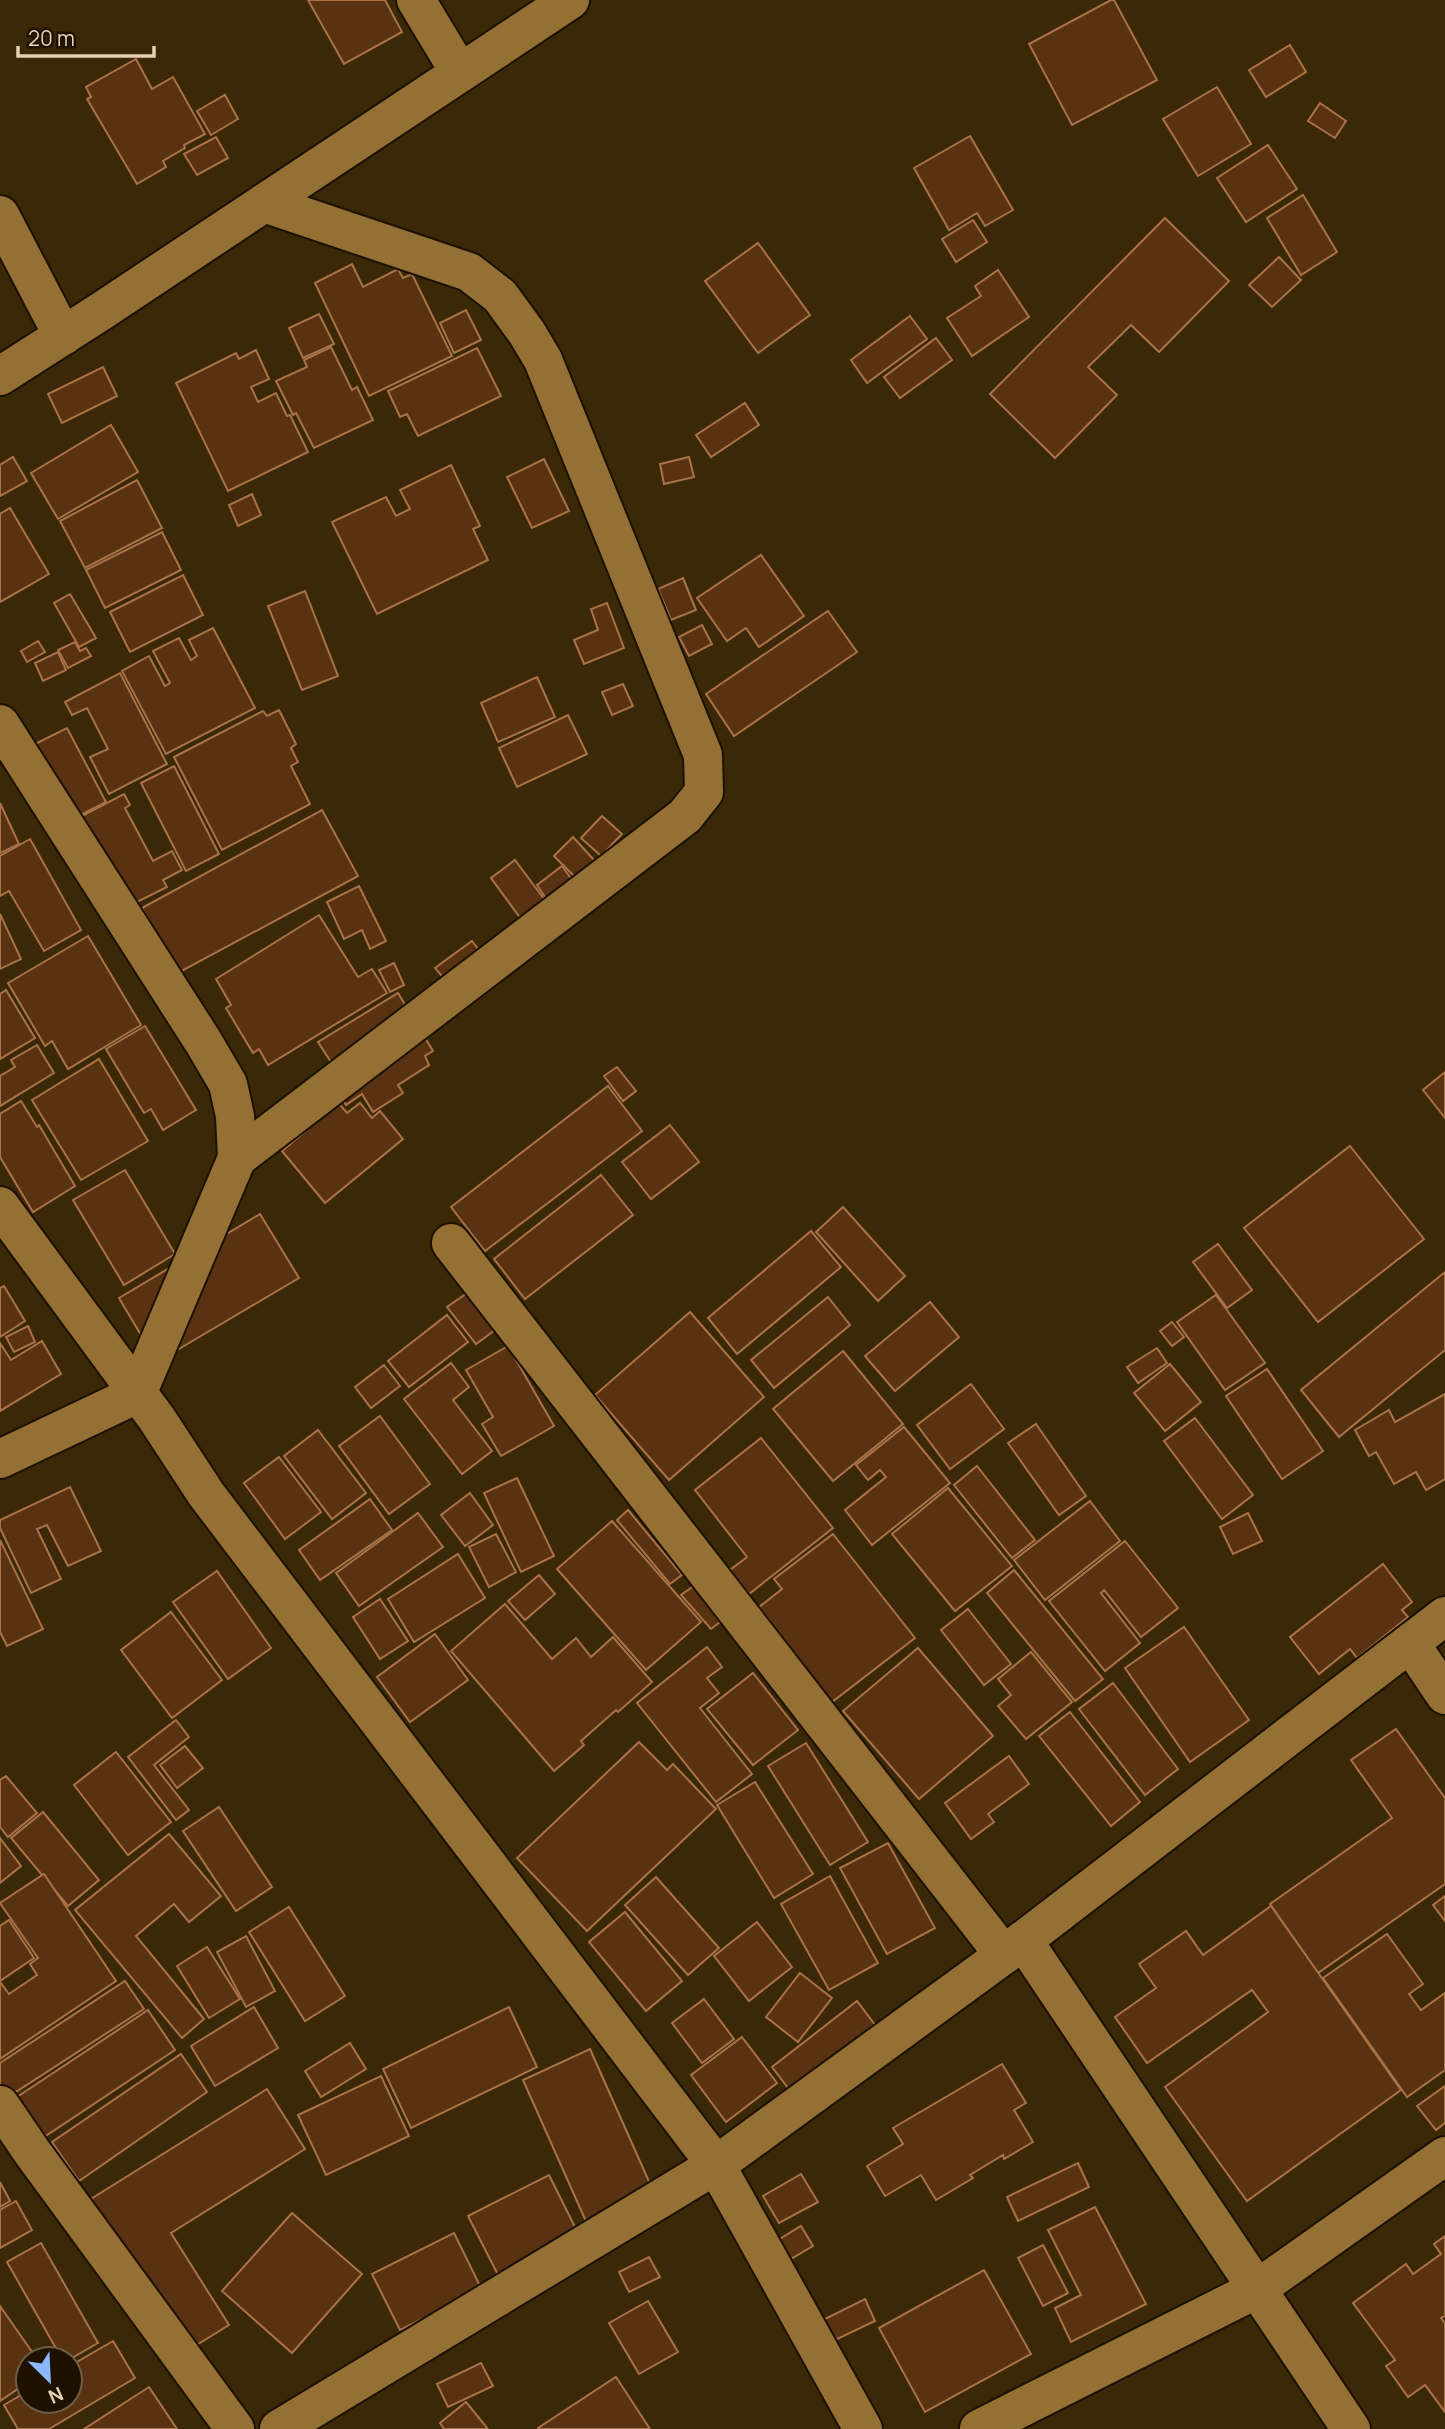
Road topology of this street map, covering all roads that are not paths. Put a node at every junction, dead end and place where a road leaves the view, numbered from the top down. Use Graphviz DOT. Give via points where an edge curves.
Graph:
graph roads {
  1 [pos="415,0"];
  2 [pos="570,0"];
  3 [pos="460,73"];
  4 [pos="264,203"];
  5 [pos="0,215"];
  6 [pos="63,336"];
  7 [pos="0,376"];
  8 [pos="0,724"];
  9 [pos="237,1158"];
  10 [pos="0,1206"];
  11 [pos="451,1243"];
  12 [pos="147,1407"];
  13 [pos="0,1458"];
  14 [pos="1445,1616"];
  15 [pos="1410,1643"];
  16 [pos="1445,1695"];
  17 [pos="1014,1948"];
  18 [pos="0,2105"];
  19 [pos="1445,2156"];
  20 [pos="716,2165"];
  21 [pos="1257,2289"];
  22 [pos="235,2429"];
  23 [pos="279,2429"];
  24 [pos="863,2429"];
  25 [pos="979,2429"];
  26 [pos="1351,2429"];
  1 -- 3 [label="street"];
  2 -- 3 [label="street"];
  3 -- 4 [label="street"];
  4 -- 6 [label="street"];
  4 -- 9 [label="street" via="469,272 500,296 543,360 702,755 704,792 685,816"];
  5 -- 6 [label="street"];
  6 -- 7 [label="street"];
  8 -- 9 [label="street" via="228,1084"];
  9 -- 12 [label="street"];
  10 -- 12 [label="street"];
  11 -- 17 [label="street"];
  12 -- 13 [label="street"];
  12 -- 20 [label="street" via="206,1494"];
  14 -- 15 [label="street"];
  15 -- 16 [label="street"];
  15 -- 17 [label="street"];
  17 -- 20 [label="street"];
  17 -- 21 [label="street"];
  18 -- 22 [label="street"];
  19 -- 21 [label="street"];
  20 -- 23 [label="street"];
  20 -- 24 [label="street"];
  21 -- 25 [label="street"];
  21 -- 26 [label="street"];
}
